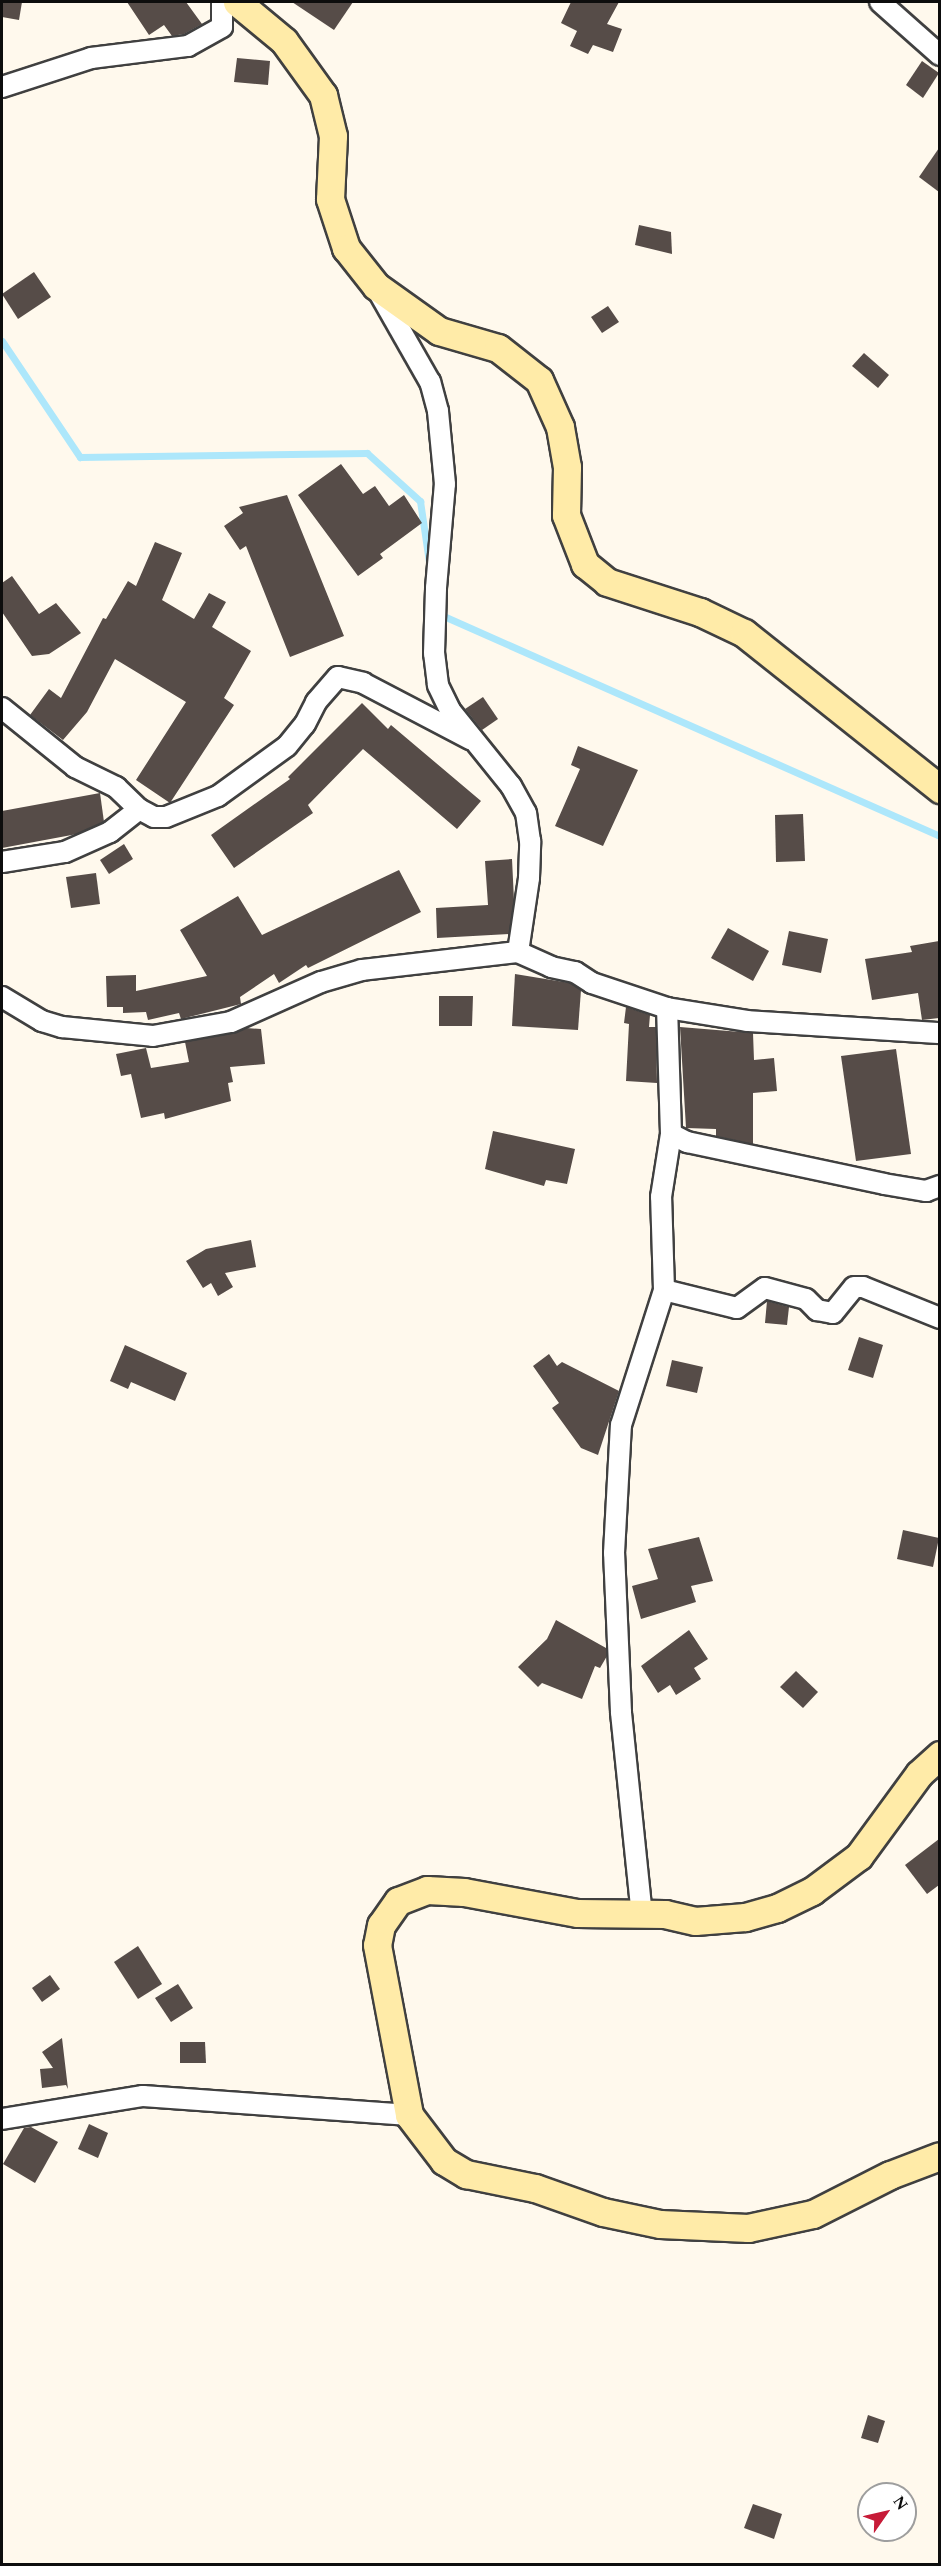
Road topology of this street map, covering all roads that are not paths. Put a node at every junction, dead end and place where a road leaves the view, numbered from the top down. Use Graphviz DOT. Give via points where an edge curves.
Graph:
graph roads {
  1 [pos="222,2"];
  2 [pos="237,2"];
  3 [pos="880,2"];
  4 [pos="939,55"];
  5 [pos="2,87"];
  6 [pos="376,286"];
  7 [pos="2,708"];
  8 [pos="473,740"];
  9 [pos="939,789"];
  10 [pos="139,809"];
  11 [pos="2,862"];
  12 [pos="518,952"];
  13 [pos="2,997"];
  14 [pos="667,1008"];
  15 [pos="939,1034"];
  16 [pos="671,1134"];
  17 [pos="939,1186"];
  18 [pos="664,1290"];
  19 [pos="939,1318"];
  20 [pos="939,1755"];
  21 [pos="642,1916"];
  22 [pos="409,2115"];
  23 [pos="2,2119"];
  24 [pos="939,2156"];
  1 -- 5 [label="street" via="222,27 188,46 91,58"];
  2 -- 6 [label="main road" via="284,41 323,95 333,136 330,199 346,248"];
  3 -- 4 [label="street"];
  6 -- 8 [label="street" via="430,382 438,411 445,484 436,588 436,671 442,696"];
  6 -- 9 [label="main road" via="439,331 498,348 539,380 560,427 567,467 566,515 585,564 596,574 628,591 700,612 744,633"];
  7 -- 10 [label="street" via="75,767 116,787"];
  8 -- 10 [label="street" via="344,675 334,680 316,702 287,746 218,796 166,817 154,817"];
  8 -- 12 [label="street" via="511,786 526,813 529,878"];
  10 -- 11 [label="street" via="110,832 65,852"];
  12 -- 13 [label="street" via="362,970 321,982 231,1022 153,1036 62,1027 42,1021"];
  12 -- 14 [label="street"];
  14 -- 15 [label="street" via="747,1021"];
  14 -- 16 [label="street"];
  16 -- 17 [label="street" via="687,1142 884,1184 926,1191"];
  16 -- 18 [label="street" via="661,1197"];
  18 -- 19 [label="street" via="736,1308 765,1288 806,1299 817,1310 833,1313 854,1287 863,1287"];
  18 -- 21 [label="street" via="621,1425 615,1492 614,1594 621,1712"];
  20 -- 21 [label="main road" via="904,1792 869,1847 812,1891 777,1908 745,1917 695,1922 665,1914"];
  21 -- 22 [label="main road" via="567,1912 440,1889 398,1901 381,1925 377,1946"];
  22 -- 23 [label="street" via="143,2096"];
  22 -- 24 [label="main road" via="444,2161 466,2174 535,2188 603,2212 660,2224 748,2228 813,2214 890,2175"];
}
